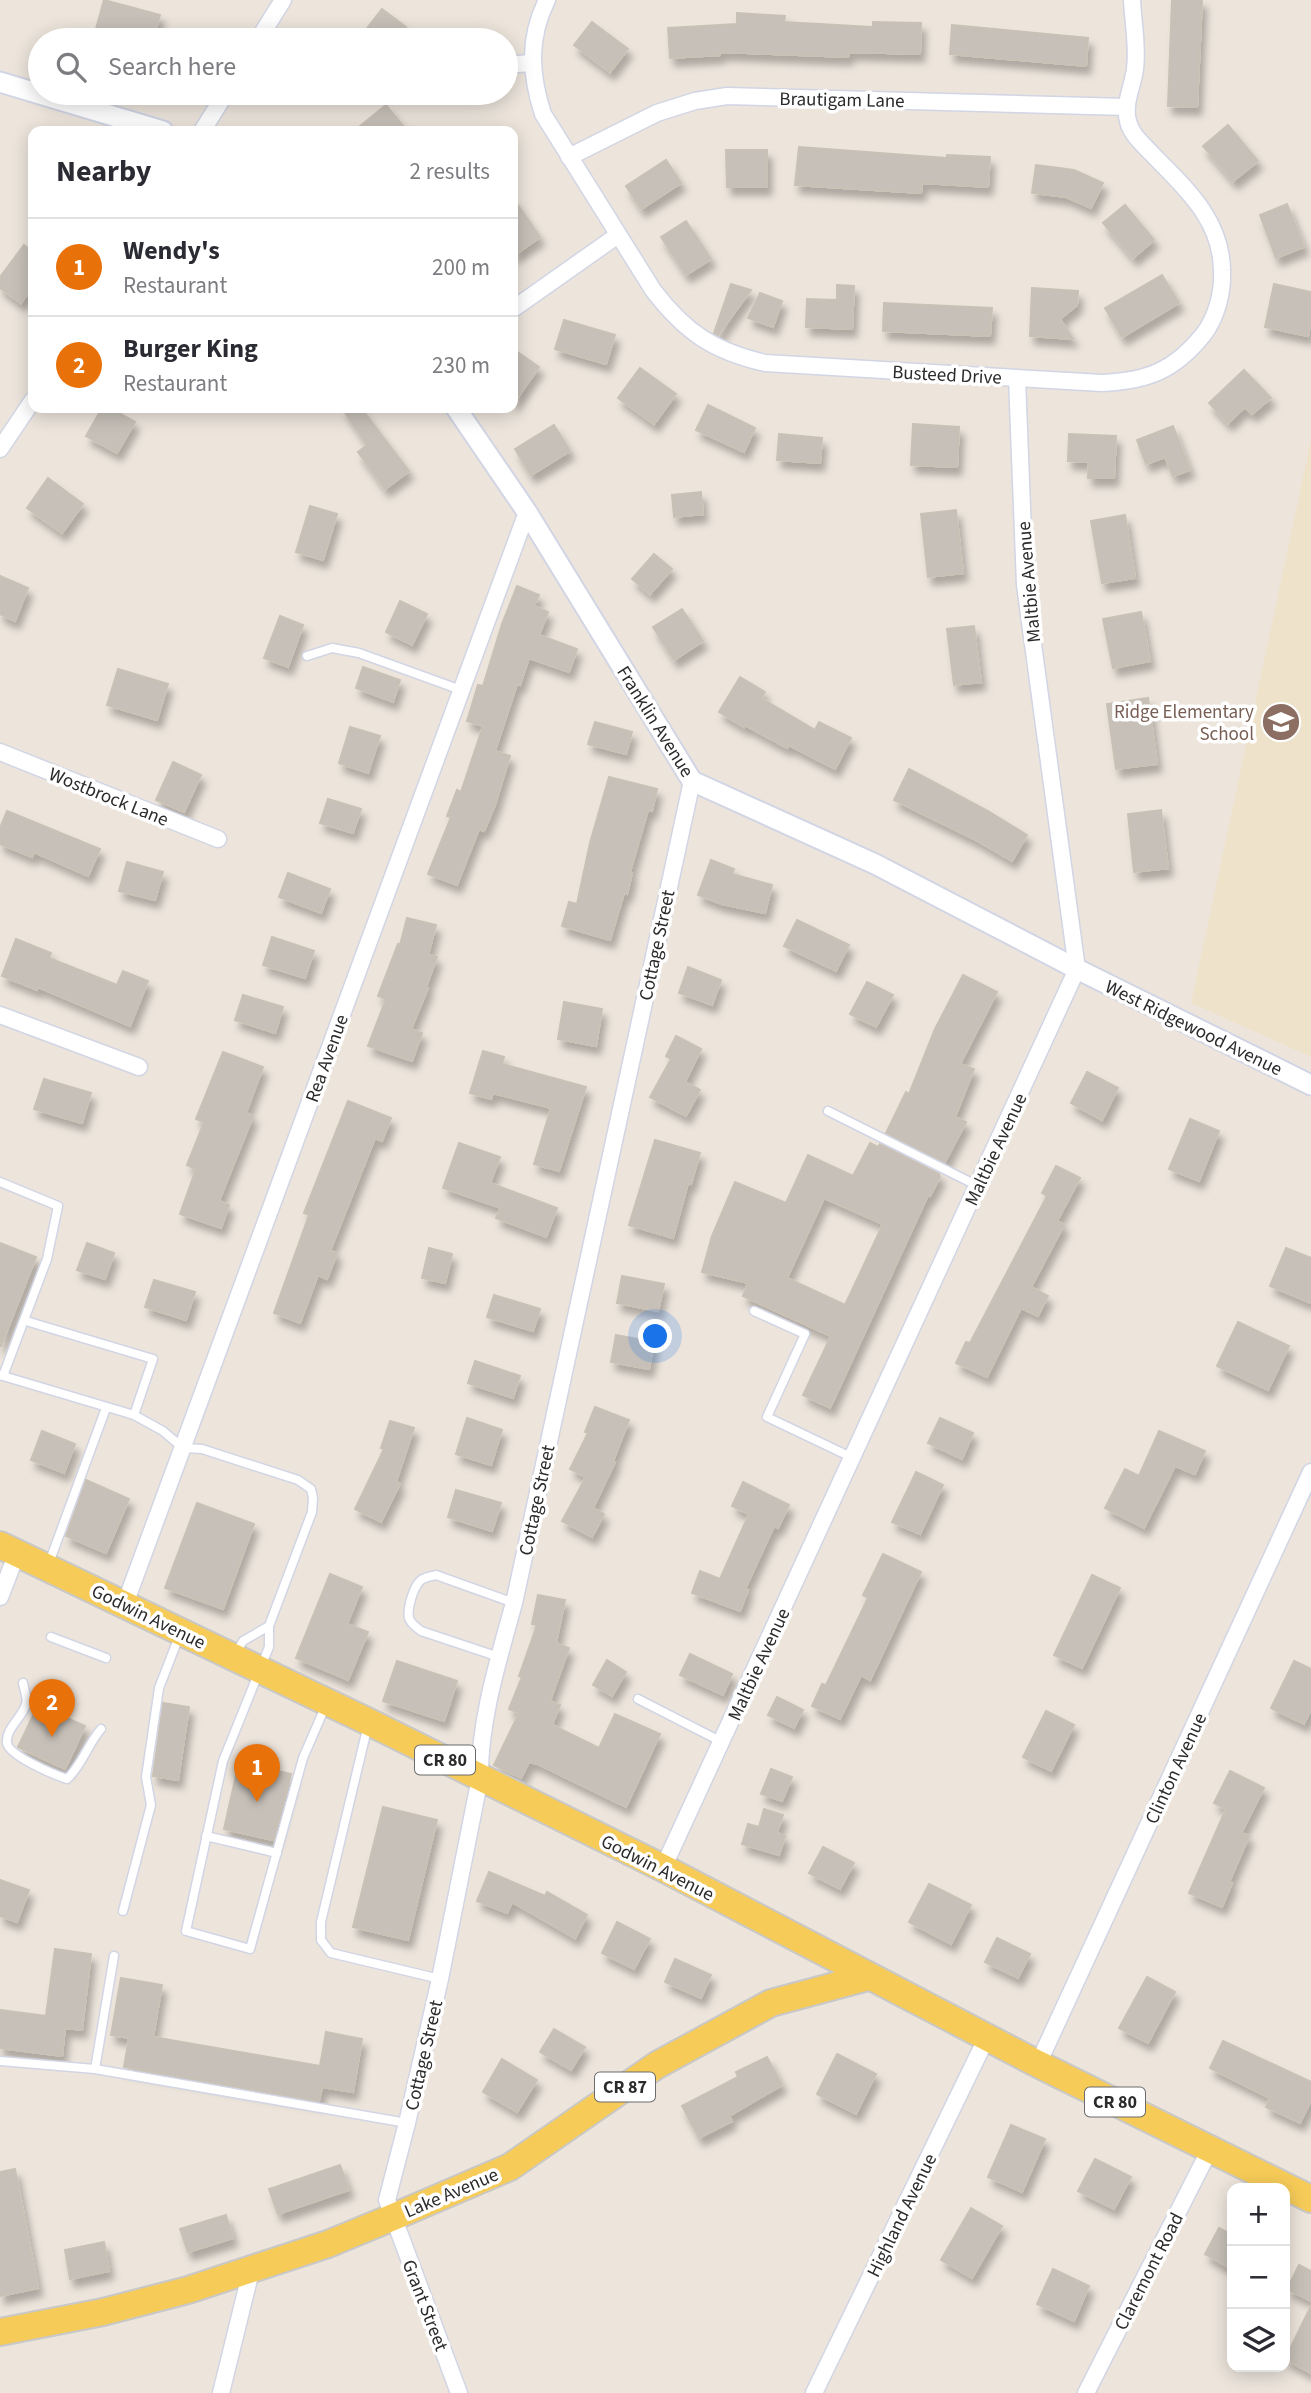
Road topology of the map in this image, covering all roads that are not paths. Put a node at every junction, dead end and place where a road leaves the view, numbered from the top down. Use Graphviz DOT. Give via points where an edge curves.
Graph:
graph roads {
  1 [pos="284,0"];
  2 [pos="547,0"];
  3 [pos="1132,0"];
  4 [pos="266,28"];
  5 [pos="531,63"];
  6 [pos="518,64"];
  7 [pos="0,82"];
  8 [pos="28,90"];
  9 [pos="77,105"];
  10 [pos="218,105"];
  11 [pos="1127,107"];
  12 [pos="146,126"];
  13 [pos="205,126"];
  14 [pos="569,157"];
  15 [pos="618,235"];
  16 [pos="518,305"];
  17 [pos="1017,378"];
  18 [pos="28,407"];
  19 [pos="459,413"];
  20 [pos="0,449"];
  21 [pos="527,512"];
  22 [pos="307,656"];
  23 [pos="461,690"];
  24 [pos="0,752"];
  25 [pos="692,781"];
  26 [pos="218,839"];
  27 [pos="1077,969"];
  28 [pos="0,1015"];
  29 [pos="139,1067"];
  30 [pos="1311,1085"];
  31 [pos="828,1111"];
  32 [pos="0,1182"];
  33 [pos="978,1185"];
  34 [pos="754,1311"];
  35 [pos="26,1321"];
  36 [pos="2,1376"];
  37 [pos="106,1408"];
  38 [pos="134,1415"];
  39 [pos="183,1448"];
  40 [pos="853,1458"];
  41 [pos="1311,1472"];
  42 [pos="8,1549"];
  43 [pos="48,1567"];
  44 [pos="0,1597"];
  45 [pos="514,1603"];
  46 [pos="125,1604"];
  47 [pos="269,1626"];
  48 [pos="181,1632"];
  49 [pos="51,1637"];
  50 [pos="234,1657"];
  51 [pos="499,1657"];
  52 [pos="106,1658"];
  53 [pos="261,1670"];
  54 [pos="23,1683"];
  55 [pos="638,1699"];
  56 [pos="327,1702"];
  57 [pos="369,1723"];
  58 [pos="101,1729"];
  59 [pos="722,1742"];
  60 [pos="480,1778"];
  61 [pos="206,1836"];
  62 [pos="276,1853"];
  63 [pos="663,1868"];
  64 [pos="123,1911"];
  65 [pos="114,1956"];
  66 [pos="868,1977"];
  67 [pos="440,1979"];
  68 [pos="987,2038"];
  69 [pos="0,2061"];
  70 [pos="1038,2064"];
  71 [pos="95,2069"];
  72 [pos="407,2123"];
  73 [pos="1210,2149"];
  74 [pos="1311,2199"];
  75 [pos="391,2218"];
  76 [pos="251,2271"];
  77 [pos="0,2332"];
  78 [pos="221,2393"];
  79 [pos="459,2393"];
  80 [pos="814,2393"];
  81 [pos="1086,2393"];
  1 -- 4 [label="street"];
  2 -- 5 [label="street, Busteed Drive" via="533,39"];
  3 -- 11 [label="street" via="1135,69"];
  5 -- 6 [label="street"];
  5 -- 14 [label="street, Busteed Drive" via="542,114"];
  7 -- 8 [label="street"];
  9 -- 12 [label="street"];
  10 -- 13 [label="street"];
  11 -- 14 [label="street, Brautigam Lane" via="727,96 657,113"];
  11 -- 17 [label="street, Busteed Drive" via="1133,134 1192,195 1216,234 1222,257 1217,307 1191,350 1151,376 1102,383"];
  14 -- 15 [label="street, Busteed Drive"];
  15 -- 16 [label="street"];
  15 -- 17 [label="street, Busteed Drive" via="671,314 718,349 741,358"];
  17 -- 27 [label="street, Maltbie Avenue" via="1025,585"];
  18 -- 20 [label="street"];
  19 -- 21 [label="street, Franklin Avenue"];
  21 -- 23 [label="street, Rea Avenue"];
  21 -- 25 [label="street, Franklin Avenue"];
  22 -- 23 [label="lane" via="332,648 359,653"];
  23 -- 39 [label="street, Rea Avenue"];
  24 -- 26 [label="street, Wostbrock Lane"];
  25 -- 27 [label="street, Franklin Avenue" via="875,864"];
  25 -- 45 [label="street, Cottage Street"];
  27 -- 30 [label="street, West Ridgewood Avenue"];
  27 -- 33 [label="street, Maltbie Avenue"];
  28 -- 29 [label="street"];
  31 -- 33 [label="lane"];
  32 -- 35 [label="lane" via="58,1206 47,1259"];
  33 -- 40 [label="street, Maltbie Avenue"];
  34 -- 40 [label="lane" via="805,1334 767,1417"];
  35 -- 36 [label="lane"];
  35 -- 38 [label="lane" via="153,1359"];
  36 -- 37 [label="lane"];
  37 -- 38 [label="lane"];
  37 -- 43 [label="lane"];
  38 -- 39 [label="lane" via="163,1430"];
  39 -- 46 [label="street, Rea Avenue"];
  39 -- 47 [label="lane" via="202,1448 298,1480 311,1489 312,1512"];
  40 -- 59 [label="street, Maltbie Avenue"];
  41 -- 70 [label="street, Clinton Avenue"];
  42 -- 43 [label="main road, Godwin Avenue / CR 80"];
  42 -- 44 [label="street"];
  43 -- 46 [label="main road, Godwin Avenue / CR 80"];
  45 -- 51 [label="street, Cottage Street"];
  45 -- 51 [label="lane" via="436,1576 418,1583 409,1607 408,1616 421,1631"];
  46 -- 48 [label="main road, Godwin Avenue / CR 80"];
  47 -- 50 [label="lane" via="243,1641"];
  47 -- 53 [label="lane" via="270,1647"];
  48 -- 50 [label="main road, Godwin Avenue / CR 80"];
  48 -- 64 [label="lane" via="159,1688 146,1777 151,1805"];
  49 -- 52 [label="lane"];
  50 -- 53 [label="main road, Godwin Avenue / CR 80"];
  51 -- 60 [label="street, Cottage Street" via="481,1747"];
  53 -- 56 [label="main road, Godwin Avenue / CR 80"];
  53 -- 61 [label="lane" via="223,1761"];
  54 -- 58 [label="lane" via="27,1704 8,1736 11,1752 67,1779"];
  55 -- 59 [label="lane"];
  56 -- 57 [label="main road, Godwin Avenue / CR 80"];
  56 -- 62 [label="lane" via="303,1758"];
  57 -- 60 [label="main road, Godwin Avenue / CR 80"];
  57 -- 67 [label="lane" via="321,1922 321,1940 331,1953"];
  59 -- 63 [label="street, Maltbie Avenue"];
  60 -- 63 [label="main road, Godwin Avenue / CR 80"];
  60 -- 67 [label="street, Cottage Street"];
  61 -- 62 [label="lane"];
  61 -- 62 [label="lane" via="186,1931 250,1949"];
  63 -- 66 [label="main road, Godwin Avenue / CR 80"];
  65 -- 71 [label="lane"];
  66 -- 68 [label="main road, Godwin Avenue / CR 80"];
  66 -- 75 [label="main road, Lake Avenue / CR 87" via="771,2003 657,2065 510,2167"];
  67 -- 72 [label="street, Cottage Street"];
  68 -- 70 [label="main road, Godwin Avenue / CR 80"];
  68 -- 80 [label="street, Highland Avenue"];
  69 -- 71 [label="lane"];
  70 -- 73 [label="main road, Godwin Avenue / CR 80"];
  71 -- 72 [label="lane"];
  72 -- 75 [label="street, Cottage Street" via="387,2200"];
  73 -- 74 [label="main road, Godwin Avenue / CR 80"];
  73 -- 81 [label="street, Claremont Road"];
  75 -- 76 [label="main road, Lake Avenue / CR 87"];
  75 -- 79 [label="street, Grant Street"];
  76 -- 77 [label="main road, Lake Avenue / CR 87" via="103,2312"];
  76 -- 78 [label="street"];
}
